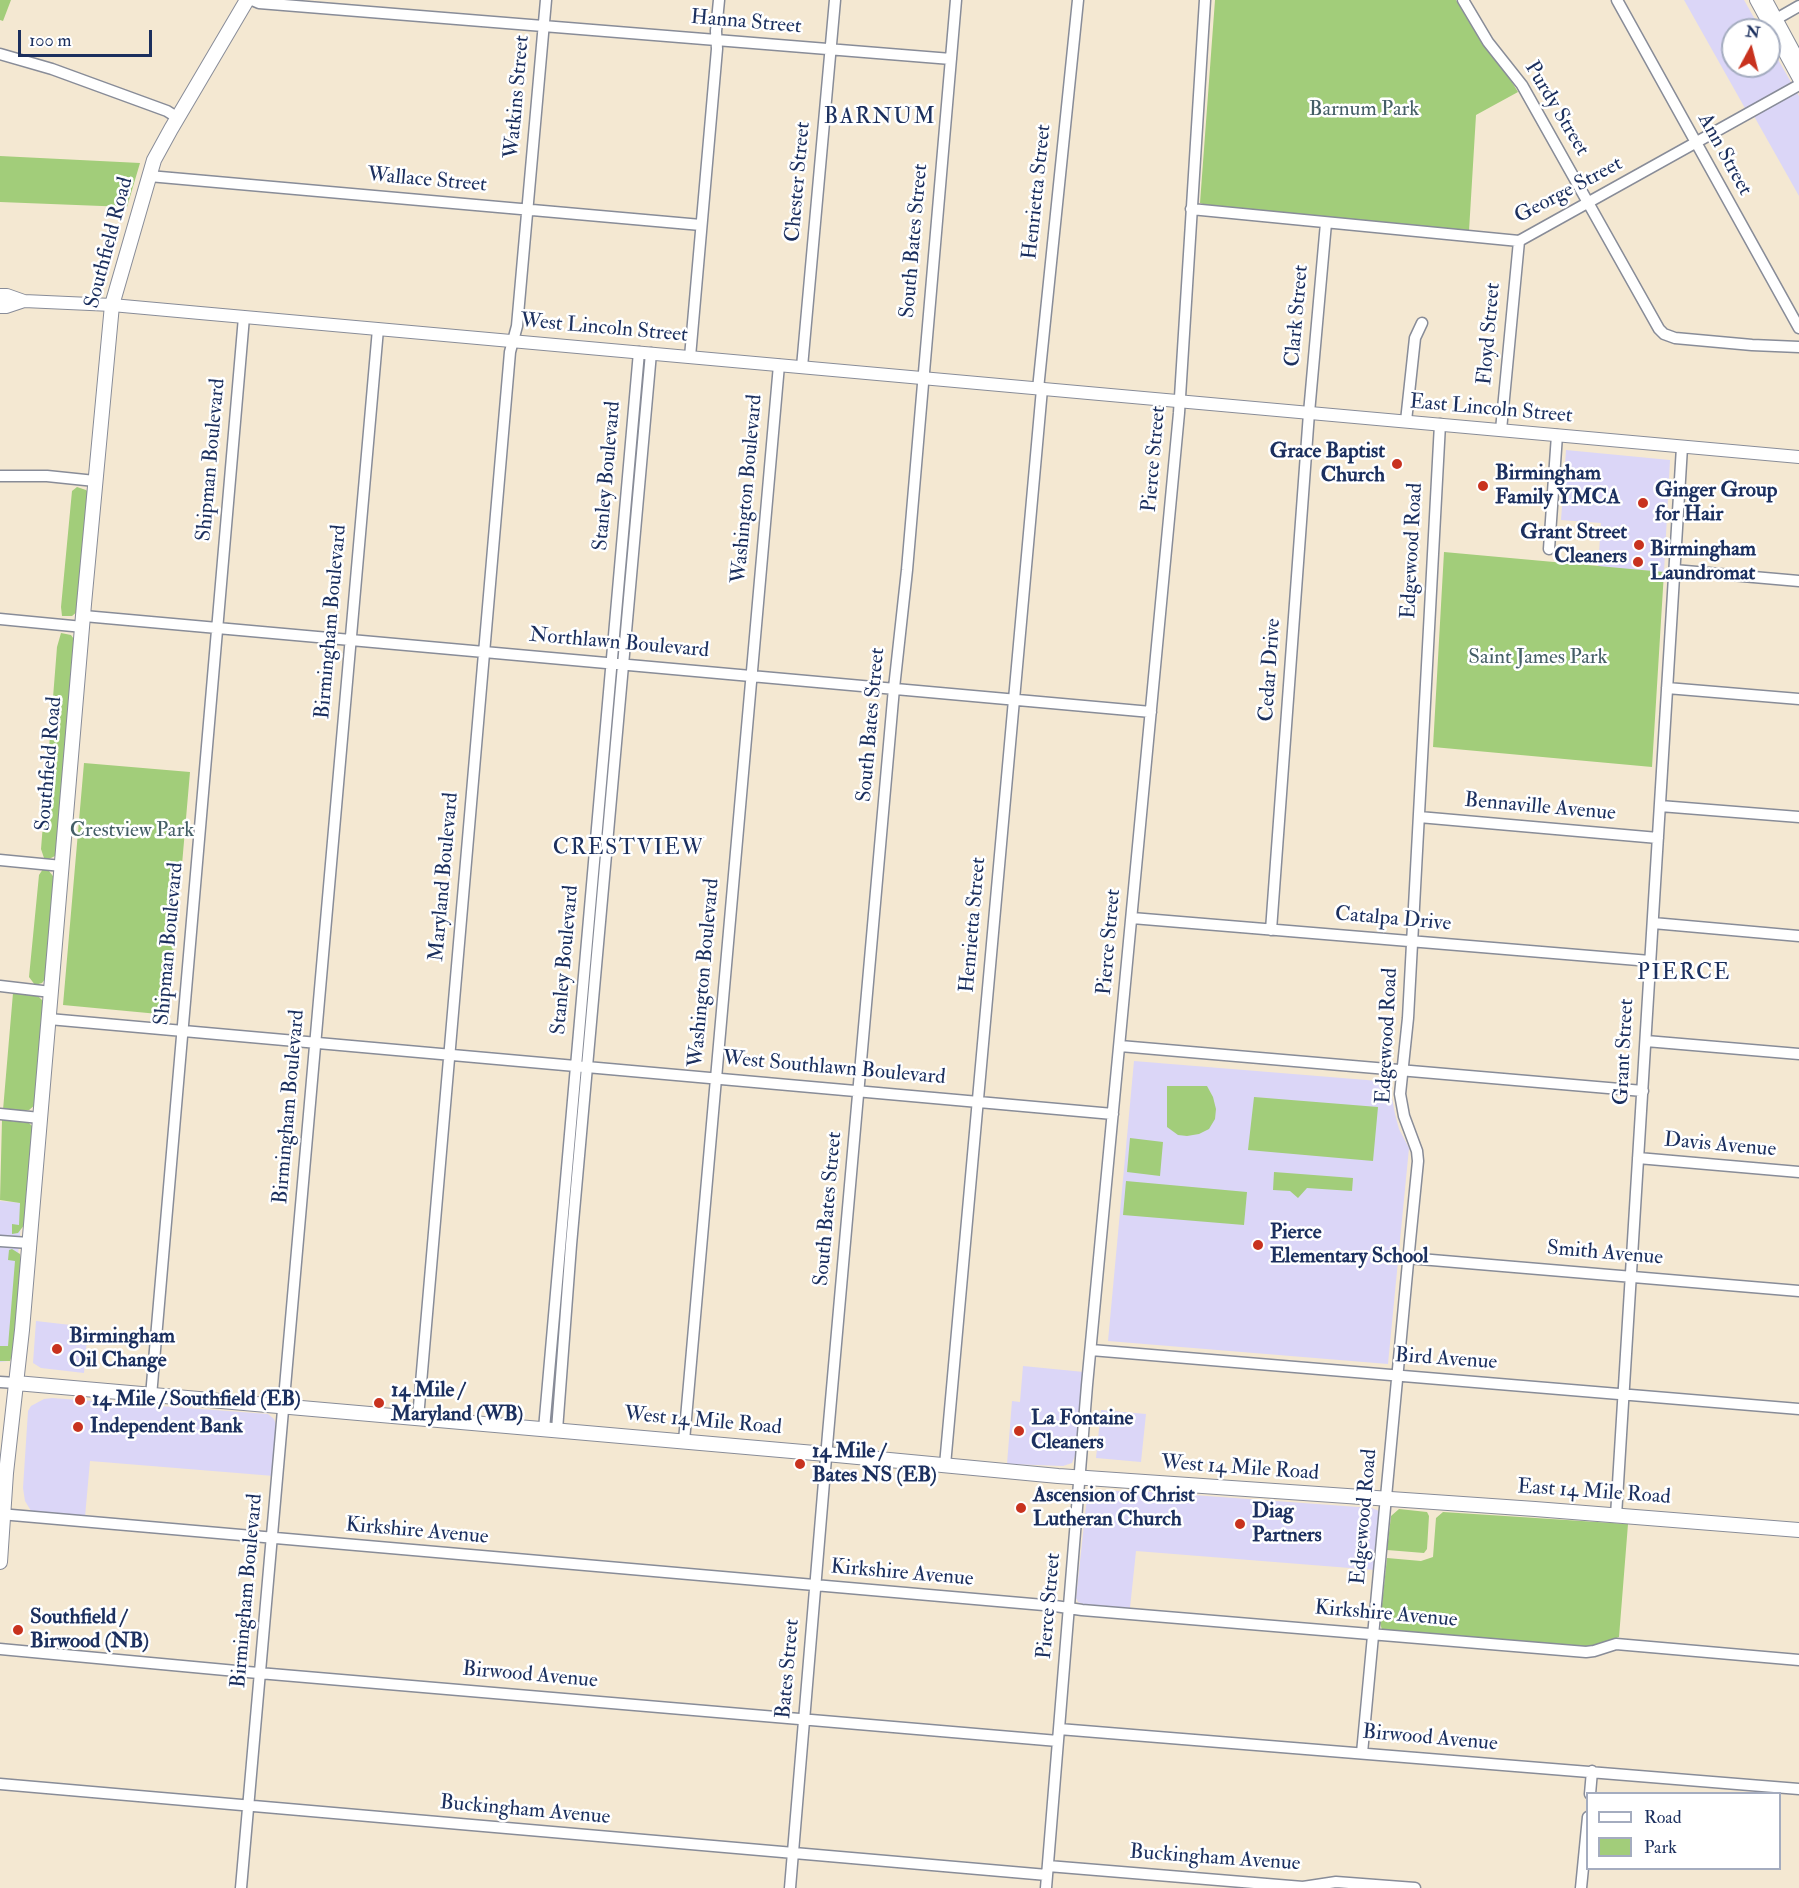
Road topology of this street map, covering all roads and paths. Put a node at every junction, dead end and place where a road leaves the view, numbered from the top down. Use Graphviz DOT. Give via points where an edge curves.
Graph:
graph roads {
  1 [pos="250,0"];
  2 [pos="546,0"];
  3 [pos="719,0"];
  4 [pos="835,0"];
  5 [pos="956,0"];
  6 [pos="1078,0"];
  7 [pos="1205,0"];
  8 [pos="1462,0"];
  9 [pos="1617,0"];
  10 [pos="1755,0"];
  11 [pos="1766,0"];
  12 [pos="1799,6"];
  13 [pos="1770,18"];
  14 [pos="1771,18"];
  15 [pos="1777,18"];
  16 [pos="544,27"];
  17 [pos="1781,34"];
  18 [pos="1781,40"];
  19 [pos="716,41"];
  20 [pos="830,50"];
  21 [pos="0,54"];
  22 [pos="951,59"];
  23 [pos="1799,60"];
  24 [pos="1799,78"];
  25 [pos="1799,85"];
  26 [pos="178,118"];
  27 [pos="1696,144"];
  28 [pos="149,176"];
  29 [pos="1588,203"];
  30 [pos="1191,209"];
  31 [pos="527,210"];
  32 [pos="1326,223"];
  33 [pos="701,225"];
  34 [pos="1519,242"];
  35 [pos="0,295"];
  36 [pos="24,301"];
  37 [pos="112,305"];
  38 [pos="0,307"];
  39 [pos="244,317"];
  40 [pos="1422,323"];
  41 [pos="1799,328"];
  42 [pos="378,329"];
  43 [pos="514,341"];
  44 [pos="1799,347"];
  45 [pos="645,353"];
  46 [pos="690,357"];
  47 [pos="779,365"];
  48 [pos="801,367"];
  49 [pos="922,378"];
  50 [pos="1040,389"];
  51 [pos="1179,401"];
  52 [pos="1309,412"];
  53 [pos="1406,422"];
  54 [pos="1440,424"];
  55 [pos="1501,430"];
  56 [pos="1557,435"];
  57 [pos="1682,447"];
  58 [pos="1799,457"];
  59 [pos="0,476"];
  60 [pos="95,481"];
  61 [pos="624,523"];
  62 [pos="636,524"];
  63 [pos="1549,549"];
  64 [pos="1674,570"];
  65 [pos="1799,581"];
  66 [pos="0,619"];
  67 [pos="83,622"];
  68 [pos="217,627"];
  69 [pos="350,639"];
  70 [pos="484,651"];
  71 [pos="617,663"];
  72 [pos="751,675"];
  73 [pos="894,688"];
  74 [pos="1667,688"];
  75 [pos="1014,699"];
  76 [pos="1799,699"];
  77 [pos="1151,712"];
  78 [pos="1660,806"];
  79 [pos="1419,817"];
  80 [pos="1799,817"];
  81 [pos="1658,838"];
  82 [pos="595,858"];
  83 [pos="607,859"];
  84 [pos="0,860"];
  85 [pos="62,866"];
  86 [pos="1132,918"];
  87 [pos="1653,923"];
  88 [pos="1271,930"];
  89 [pos="1799,936"];
  90 [pos="1412,941"];
  91 [pos="1650,961"];
  92 [pos="0,986"];
  93 [pos="51,992"];
  94 [pos="49,1019"];
  95 [pos="182,1030"];
  96 [pos="1646,1041"];
  97 [pos="315,1043"];
  98 [pos="1120,1046"];
  99 [pos="449,1054"];
  100 [pos="1799,1054"];
  101 [pos="576,1066"];
  102 [pos="588,1067"];
  103 [pos="1402,1071"];
  104 [pos="716,1078"];
  105 [pos="859,1091"];
  106 [pos="1643,1091"];
  107 [pos="978,1102"];
  108 [pos="0,1114"];
  109 [pos="1113,1114"];
  110 [pos="40,1118"];
  111 [pos="1638,1158"];
  112 [pos="1799,1172"];
  113 [pos="0,1240"];
  114 [pos="29,1243"];
  115 [pos="566,1245"];
  116 [pos="1408,1258"];
  117 [pos="1631,1276"];
  118 [pos="1799,1291"];
  119 [pos="1091,1350"];
  120 [pos="1397,1375"];
  121 [pos="0,1382"];
  122 [pos="16,1383"];
  123 [pos="1623,1394"];
  124 [pos="151,1396"];
  125 [pos="284,1407"];
  126 [pos="1799,1409"];
  127 [pos="418,1418"];
  128 [pos="550,1429"];
  129 [pos="684,1441"];
  130 [pos="826,1454"];
  131 [pos="945,1465"];
  132 [pos="1080,1478"];
  133 [pos="1386,1499"];
  134 [pos="2,1514"];
  135 [pos="1616,1516"];
  136 [pos="1799,1530"];
  137 [pos="272,1539"];
  138 [pos="0,1562"];
  139 [pos="815,1586"];
  140 [pos="1069,1609"];
  141 [pos="1373,1633"];
  142 [pos="0,1649"];
  143 [pos="1799,1659"];
  144 [pos="261,1673"];
  145 [pos="804,1720"];
  146 [pos="1059,1729"];
  147 [pos="1058,1741"];
  148 [pos="1362,1753"];
  149 [pos="1592,1772"];
  150 [pos="0,1784"];
  151 [pos="1799,1790"];
  152 [pos="1590,1792"];
  153 [pos="249,1806"];
  154 [pos="1586,1829"];
  155 [pos="793,1854"];
  156 [pos="1047,1870"];
  157 [pos="241,1888"];
  158 [pos="790,1888"];
  159 [pos="1046,1888"];
  160 [pos="1415,1888"];
  161 [pos="1581,1888"];
  1 -- 16 [label="street, Hanna Street"];
  1 -- 26 [label="main road, Southfield Road"];
  2 -- 16 [label="street, Watkins Street"];
  3 -- 19 [label="street"];
  4 -- 20 [label="street, Chester Street"];
  5 -- 22 [label="street, South Bates Street"];
  6 -- 50 [label="street, Henrietta Street"];
  7 -- 30 [label="street, Pierce Street"];
  8 -- 29 [label="street, Purdy Street" via="1522,85"];
  9 -- 27 [label="street, Ann Street"];
  10 -- 13 [label="street"];
  11 -- 14 [label="street"];
  12 -- 15 [label="street"];
  16 -- 19 [label="street, Hanna Street"];
  16 -- 31 [label="street, Watkins Street"];
  17 -- 23 [label="street"];
  18 -- 24 [label="street"];
  19 -- 20 [label="street, Hanna Street"];
  19 -- 33 [label="street"];
  20 -- 22 [label="street, Hanna Street"];
  20 -- 48 [label="street, Chester Street"];
  21 -- 26 [label="street" via="52,69"];
  22 -- 49 [label="street, South Bates Street"];
  25 -- 27 [label="street, George Street"];
  26 -- 28 [label="main road, Southfield Road"];
  27 -- 29 [label="street, George Street"];
  27 -- 41 [label="street, Ann Street"];
  28 -- 31 [label="street, Wallace Street"];
  28 -- 37 [label="main road, Southfield Road"];
  29 -- 34 [label="street, George Street"];
  29 -- 44 [label="street, Purdy Street" via="1664,334"];
  30 -- 32 [label="street, George Street"];
  30 -- 51 [label="street, Pierce Street"];
  31 -- 33 [label="street, Wallace Street"];
  31 -- 43 [label="street, Watkins Street"];
  32 -- 34 [label="street, George Street"];
  32 -- 52 [label="street, Clark Street"];
  33 -- 46 [label="street"];
  34 -- 55 [label="street, Floyd Street"];
  35 -- 36 [label="street, West Lincoln Street"];
  36 -- 37 [label="street, West Lincoln Street"];
  36 -- 38 [label="street, West Lincoln Street"];
  37 -- 39 [label="street, West Lincoln Street"];
  37 -- 60 [label="main road, Southfield Road"];
  39 -- 42 [label="street, West Lincoln Street"];
  39 -- 68 [label="street, Shipman Boulevard"];
  40 -- 53 [label="street" via="1415,338"];
  42 -- 43 [label="street, West Lincoln Street"];
  42 -- 69 [label="street, Birmingham Boulevard"];
  43 -- 45 [label="street, West Lincoln Street"];
  43 -- 70 [label="street, Maryland Boulevard"];
  45 -- 46 [label="street, West Lincoln Street"];
  45 -- 61 [label="street, Stanley Boulevard"];
  45 -- 62 [label="street, Stanley Boulevard"];
  46 -- 47 [label="street, West Lincoln Street"];
  47 -- 48 [label="street, West Lincoln Street"];
  47 -- 72 [label="street, Washington Boulevard"];
  48 -- 49 [label="street, West Lincoln Street"];
  49 -- 50 [label="street, West Lincoln Street"];
  49 -- 73 [label="street, South Bates Street"];
  50 -- 51 [label="street, West Lincoln Street"];
  50 -- 75 [label="street, Henrietta Street"];
  51 -- 52 [label="street, East Lincoln Street"];
  51 -- 77 [label="street, Pierce Street"];
  52 -- 53 [label="street, East Lincoln Street"];
  52 -- 88 [label="street, Cedar Drive"];
  53 -- 54 [label="street, East Lincoln Street"];
  54 -- 55 [label="street, East Lincoln Street"];
  54 -- 79 [label="street, Edgewood Road"];
  55 -- 56 [label="street, East Lincoln Street"];
  56 -- 57 [label="street, East Lincoln Street"];
  56 -- 63 [label="street"];
  57 -- 58 [label="street, East Lincoln Street"];
  57 -- 64 [label="street, Grant Street"];
  59 -- 60 [label="street"];
  60 -- 67 [label="main road, Southfield Road"];
  61 -- 62 [label="street"];
  61 -- 71 [label="street, Stanley Boulevard"];
  62 -- 71 [label="street, Stanley Boulevard"];
  64 -- 65 [label="street"];
  64 -- 74 [label="street, Grant Street"];
  66 -- 67 [label="street, Northlawn Boulevard"];
  67 -- 68 [label="street, Northlawn Boulevard"];
  67 -- 85 [label="main road, Southfield Road"];
  68 -- 69 [label="street, Northlawn Boulevard"];
  68 -- 95 [label="street, Shipman Boulevard"];
  69 -- 70 [label="street, Northlawn Boulevard"];
  69 -- 97 [label="street, Birmingham Boulevard"];
  70 -- 71 [label="street, Northlawn Boulevard"];
  70 -- 99 [label="street, Maryland Boulevard"];
  71 -- 72 [label="street, Northlawn Boulevard"];
  71 -- 82 [label="street, Stanley Boulevard"];
  71 -- 83 [label="street, Stanley Boulevard"];
  72 -- 73 [label="street, Northlawn Boulevard"];
  72 -- 104 [label="street, Washington Boulevard"];
  73 -- 75 [label="street, Northlawn Boulevard"];
  73 -- 105 [label="street, South Bates Street"];
  74 -- 76 [label="street"];
  74 -- 78 [label="street, Grant Street"];
  75 -- 77 [label="street, Northlawn Boulevard"];
  75 -- 107 [label="street, Henrietta Street"];
  77 -- 86 [label="street, Pierce Street"];
  78 -- 80 [label="street"];
  78 -- 81 [label="street, Grant Street"];
  79 -- 81 [label="street, Bennaville Avenue"];
  79 -- 90 [label="street, Edgewood Road"];
  81 -- 87 [label="street, Grant Street"];
  82 -- 83 [label="street"];
  82 -- 101 [label="street, Stanley Boulevard"];
  83 -- 102 [label="street, Stanley Boulevard"];
  84 -- 85 [label="street"];
  85 -- 93 [label="main road, Southfield Road"];
  86 -- 88 [label="street, Catalpa Drive"];
  86 -- 98 [label="street, Pierce Street"];
  87 -- 89 [label="street"];
  87 -- 91 [label="street, Grant Street"];
  88 -- 90 [label="street, Catalpa Drive"];
  90 -- 91 [label="street, Catalpa Drive"];
  90 -- 103 [label="street, Edgewood Road"];
  91 -- 96 [label="street, Grant Street"];
  92 -- 93 [label="street"];
  93 -- 94 [label="main road, Southfield Road"];
  94 -- 95 [label="street, West Southlawn Boulevard"];
  94 -- 110 [label="main road, Southfield Road"];
  95 -- 97 [label="street, West Southlawn Boulevard"];
  95 -- 124 [label="street, Shipman Boulevard"];
  96 -- 100 [label="street"];
  96 -- 106 [label="street, Grant Street"];
  97 -- 99 [label="street, West Southlawn Boulevard"];
  97 -- 125 [label="street, Birmingham Boulevard"];
  98 -- 103 [label="street"];
  98 -- 109 [label="street, Pierce Street"];
  99 -- 101 [label="street, West Southlawn Boulevard"];
  99 -- 127 [label="street, Maryland Boulevard"];
  101 -- 102 [label="street, West Southlawn Boulevard"];
  101 -- 115 [label="street, Stanley Boulevard"];
  102 -- 104 [label="street, West Southlawn Boulevard"];
  102 -- 115 [label="street, Stanley Boulevard"];
  103 -- 106 [label="street"];
  103 -- 116 [label="street, Edgewood Road" via="1401,1105 1418,1161"];
  104 -- 105 [label="street, West Southlawn Boulevard"];
  104 -- 129 [label="street, Washington Boulevard"];
  105 -- 107 [label="street, West Southlawn Boulevard"];
  105 -- 130 [label="street, South Bates Street"];
  106 -- 111 [label="street, Grant Street"];
  107 -- 109 [label="street, West Southlawn Boulevard"];
  107 -- 131 [label="street, Henrietta Street"];
  108 -- 110 [label="street"];
  109 -- 119 [label="street, Pierce Street"];
  110 -- 114 [label="main road, Southfield Road"];
  111 -- 112 [label="street, Davis Avenue"];
  111 -- 117 [label="street, Grant Street"];
  113 -- 114 [label="street"];
  114 -- 122 [label="main road, Southfield Road"];
  115 -- 128 [label="street, Stanley Boulevard"];
  116 -- 117 [label="street, Smith Avenue"];
  116 -- 120 [label="street, Edgewood Road"];
  117 -- 118 [label="street, Smith Avenue"];
  117 -- 123 [label="street, Grant Street"];
  119 -- 120 [label="street, Bird Avenue"];
  119 -- 132 [label="street, Pierce Street"];
  120 -- 123 [label="street, Bird Avenue"];
  120 -- 133 [label="street, Edgewood Road"];
  121 -- 122 [label="street"];
  122 -- 124 [label="main road, West 14 Mile Road"];
  122 -- 134 [label="main road, Southfield Road"];
  123 -- 126 [label="street, Bird Avenue"];
  123 -- 135 [label="street, Grant Street"];
  124 -- 125 [label="main road, West 14 Mile Road"];
  125 -- 127 [label="main road, West 14 Mile Road"];
  125 -- 137 [label="street, Birmingham Boulevard"];
  127 -- 128 [label="main road, West 14 Mile Road"];
  128 -- 129 [label="main road, West 14 Mile Road"];
  129 -- 130 [label="main road, West 14 Mile Road"];
  130 -- 131 [label="main road, West 14 Mile Road"];
  130 -- 139 [label="street, Bates Street"];
  131 -- 132 [label="main road, West 14 Mile Road"];
  132 -- 133 [label="main road, West 14 Mile Road"];
  132 -- 140 [label="street, Pierce Street"];
  133 -- 135 [label="main road, East 14 Mile Road"];
  133 -- 141 [label="street, Edgewood Road"];
  134 -- 137 [label="street, Kirkshire Avenue"];
  134 -- 138 [label="main road, Southfield Road"];
  135 -- 136 [label="main road, East 14 Mile Road"];
  137 -- 139 [label="street, Kirkshire Avenue"];
  137 -- 144 [label="street, Birmingham Boulevard"];
  139 -- 140 [label="street, Kirkshire Avenue"];
  139 -- 145 [label="street, Bates Street"];
  140 -- 141 [label="street, Kirkshire Avenue"];
  140 -- 146 [label="street, Pierce Street"];
  141 -- 143 [label="street, Kirkshire Avenue" via="1586,1652 1621,1644"];
  141 -- 148 [label="street, Edgewood Road"];
  142 -- 144 [label="street, Birwood Avenue"];
  144 -- 145 [label="street, Birwood Avenue"];
  144 -- 153 [label="street, Birmingham Boulevard"];
  145 -- 147 [label="street, Birwood Avenue"];
  145 -- 155 [label="street, Bates Street"];
  146 -- 147 [label="street, Pierce Street"];
  146 -- 148 [label="street, Birwood Avenue"];
  147 -- 156 [label="street, Pierce Street"];
  148 -- 149 [label="street, Birwood Avenue"];
  149 -- 151 [label="street, Birwood Avenue"];
  149 -- 152 [label="street"];
  150 -- 153 [label="street, Buckingham Avenue"];
  153 -- 155 [label="street, Buckingham Avenue"];
  153 -- 157 [label="street, Birmingham Boulevard"];
  154 -- 161 [label="street"];
  155 -- 156 [label="street, Buckingham Avenue"];
  155 -- 158 [label="street, Bates Street"];
  156 -- 159 [label="street, Pierce Street"];
  156 -- 160 [label="street, Buckingham Avenue" via="1303,1887 1336,1882"];
}
